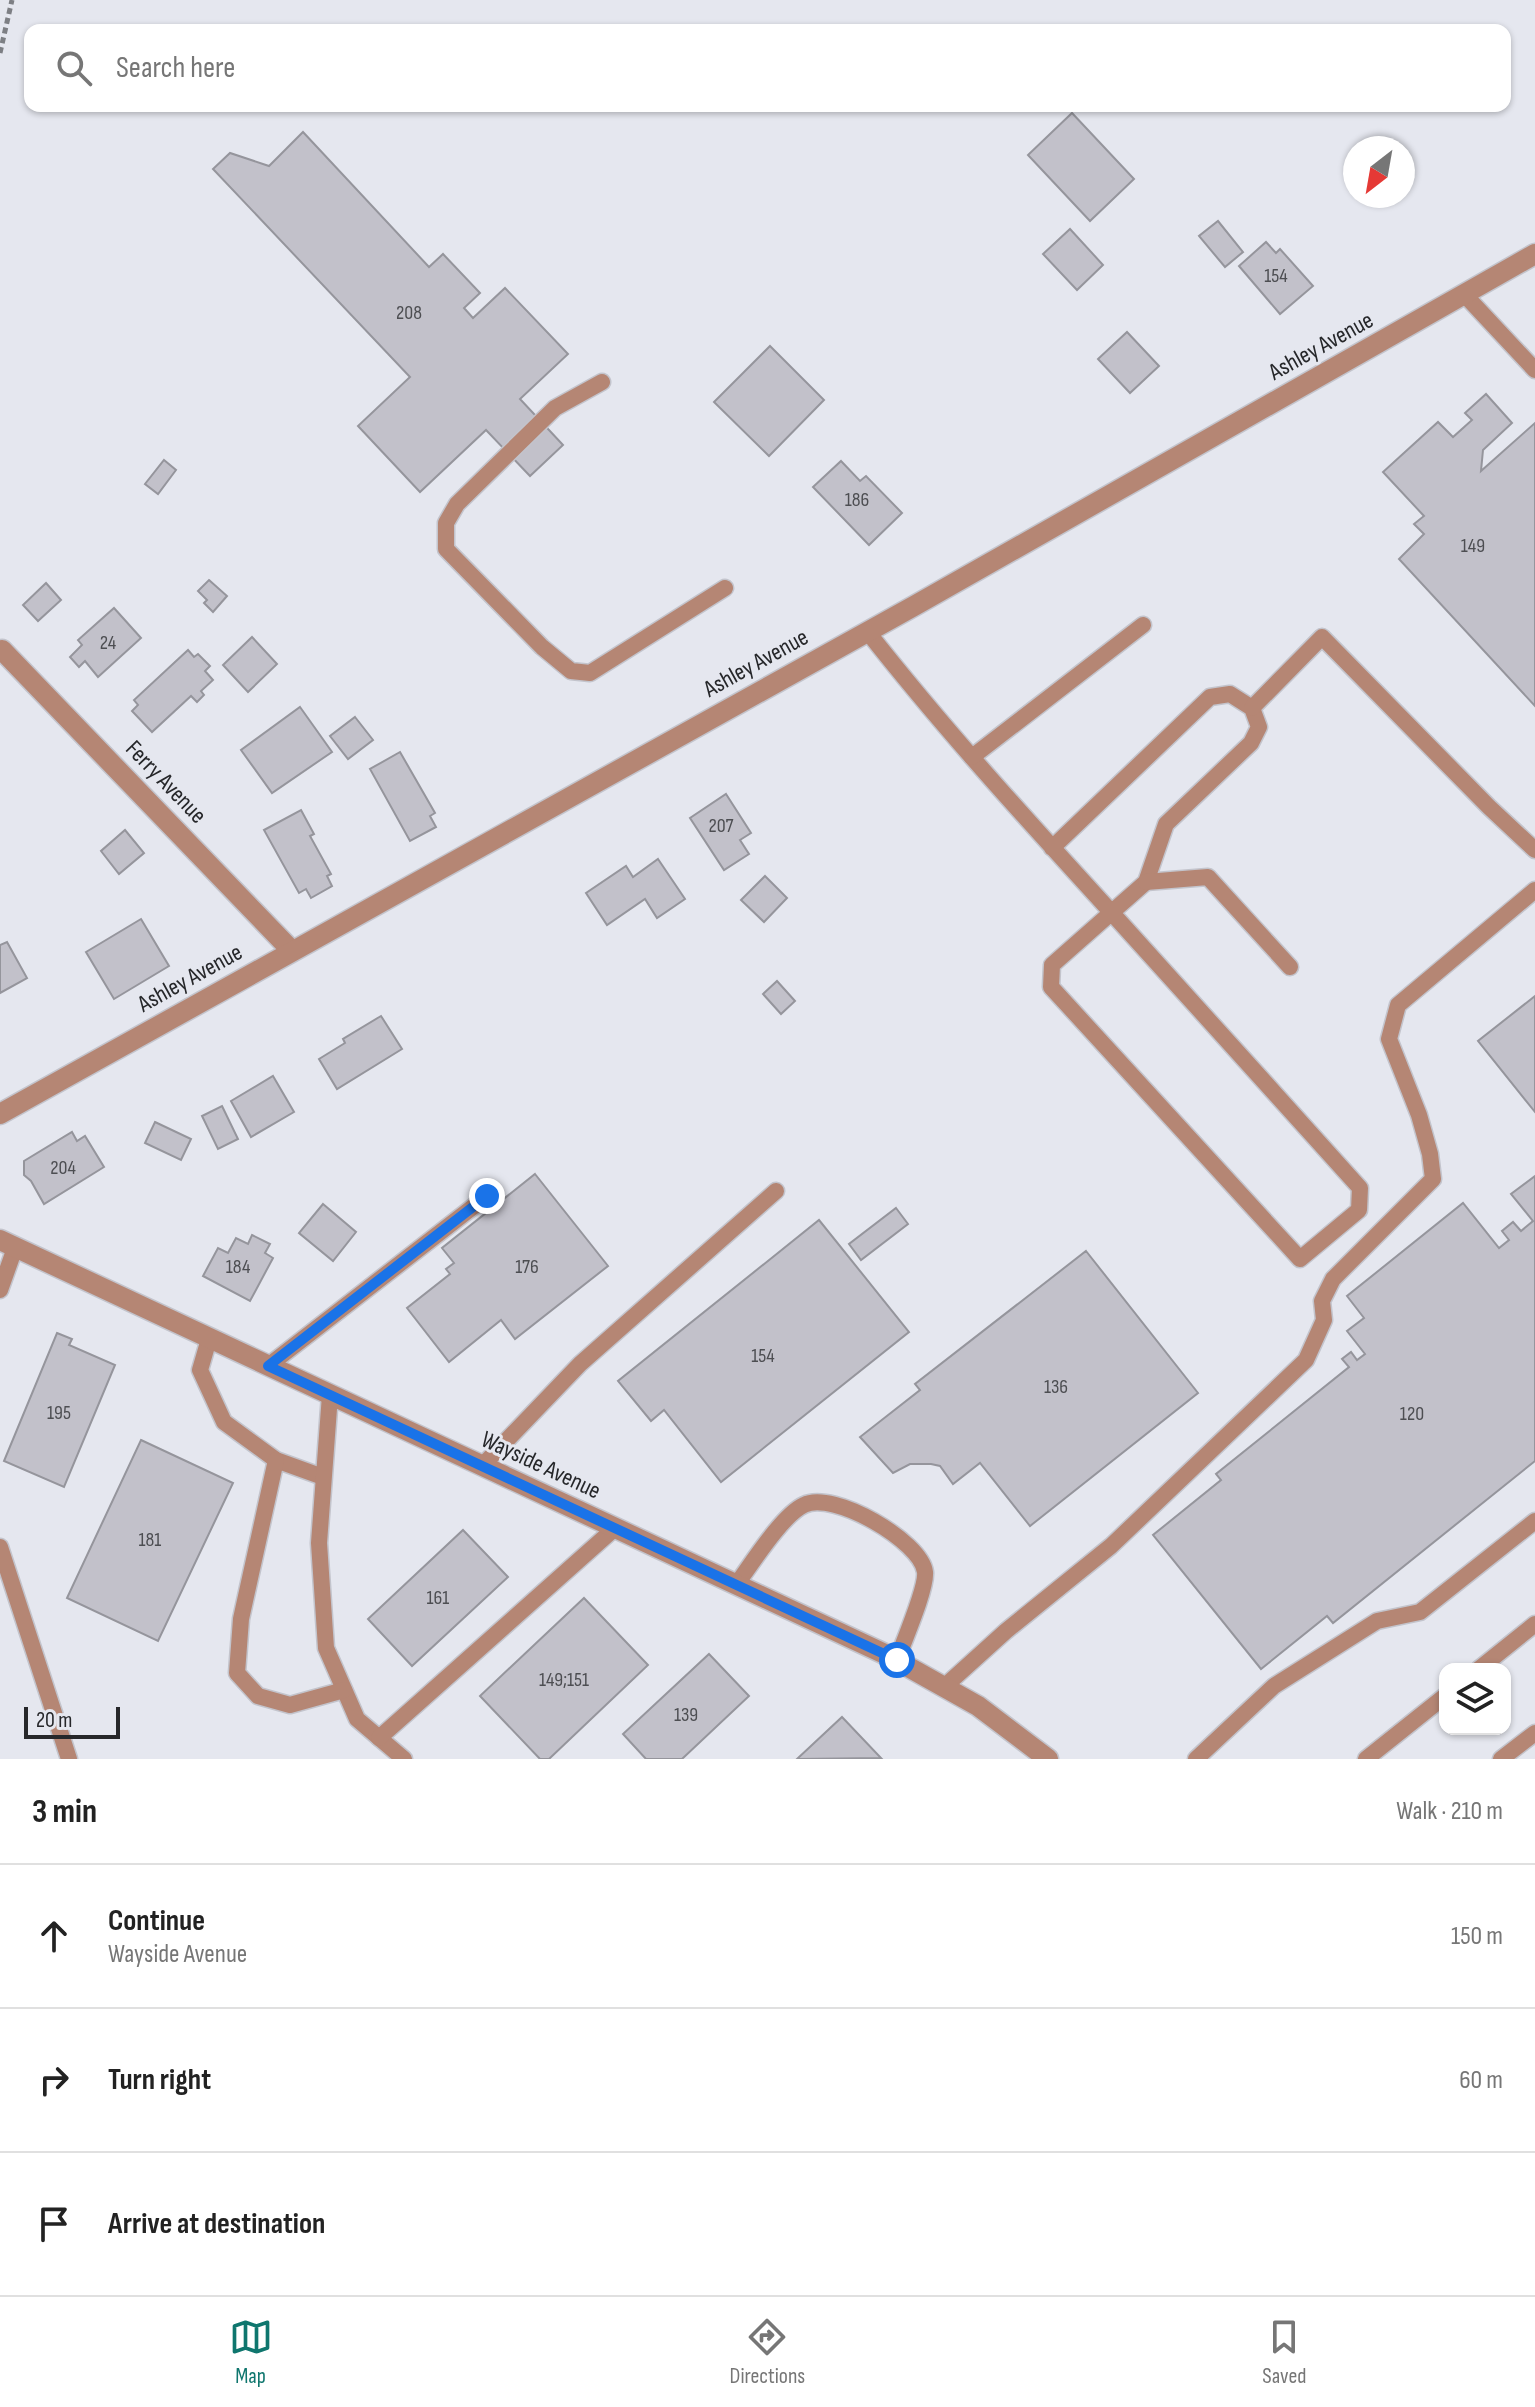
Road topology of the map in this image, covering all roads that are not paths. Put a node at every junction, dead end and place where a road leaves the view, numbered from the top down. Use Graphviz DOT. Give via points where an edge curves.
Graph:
graph roads {
  1 [pos="1535,254"];
  2 [pos="1464,294"];
  3 [pos="1535,370"];
  4 [pos="602,382"];
  5 [pos="725,588"];
  6 [pos="1143,625"];
  7 [pos="867,631"];
  8 [pos="2,650"];
  9 [pos="1252,708"];
  10 [pos="972,757"];
  11 [pos="1052,848"];
  12 [pos="1535,850"];
  13 [pos="1146,882"];
  14 [pos="1535,890"];
  15 [pos="1111,912"];
  16 [pos="292,951"];
  17 [pos="1290,967"];
  18 [pos="0,1114"];
  19 [pos="776,1191"];
  20 [pos="487,1196"];
  21 [pos="8,1244"];
  22 [pos="0,1290"];
  23 [pos="209,1339"];
  24 [pos="268,1366"];
  25 [pos="330,1395"];
  26 [pos="276,1460"];
  27 [pos="482,1466"];
  28 [pos="323,1477"];
  29 [pos="1535,1521"];
  30 [pos="615,1528"];
  31 [pos="0,1547"];
  32 [pos="736,1585"];
  33 [pos="1535,1624"];
  34 [pos="897,1660"];
  35 [pos="1486,1663"];
  36 [pos="944,1687"];
  37 [pos="344,1690"];
  38 [pos="1439,1701"];
  39 [pos="1535,1733"];
  40 [pos="379,1738"];
  41 [pos="69,1759"];
  42 [pos="404,1759"];
  43 [pos="1048,1759"];
  44 [pos="1196,1759"];
  45 [pos="1366,1759"];
  46 [pos="1501,1759"];
  1 -- 2 [label="street, Ashley Avenue"];
  2 -- 3 [label="lane"];
  2 -- 7 [label="street, Ashley Avenue"];
  4 -- 5 [label="lane" via="555,408 457,504 446,523 446,549 571,671 590,673"];
  6 -- 10 [label="lane"];
  7 -- 10 [label="lane"];
  7 -- 16 [label="street, Ashley Avenue"];
  8 -- 16 [label="street, Ferry Avenue"];
  9 -- 11 [label="lane" via="1230,694 1210,697"];
  9 -- 12 [label="lane" via="1322,637"];
  9 -- 13 [label="lane" via="1259,727 1251,743 1166,824"];
  10 -- 11 [label="lane"];
  11 -- 15 [label="lane"];
  13 -- 15 [label="lane"];
  13 -- 17 [label="lane" via="1208,877"];
  14 -- 36 [label="lane" via="1398,1005 1389,1039 1419,1115 1433,1179 1333,1279 1322,1301 1324,1320 1306,1360 1111,1546"];
  15 -- 15 [label="lane" via="1052,965 1051,987 1300,1259 1359,1210 1360,1188"];
  16 -- 18 [label="street, Ashley Avenue"];
  19 -- 27 [label="lane" via="580,1364"];
  20 -- 24 [label="lane"];
  21 -- 22 [label="lane"];
  21 -- 23 [label="street, Wayside Avenue"];
  23 -- 24 [label="street, Wayside Avenue"];
  23 -- 26 [label="lane" via="200,1370 224,1422"];
  24 -- 25 [label="street, Wayside Avenue"];
  25 -- 27 [label="street, Wayside Avenue"];
  25 -- 28 [label="lane"];
  26 -- 28 [label="lane"];
  26 -- 37 [label="lane" via="241,1619 237,1673 258,1696 290,1705"];
  27 -- 30 [label="street, Wayside Avenue"];
  28 -- 37 [label="lane" via="319,1543 326,1648"];
  29 -- 44 [label="lane" via="1420,1612 1377,1621 1274,1686"];
  30 -- 32 [label="street, Wayside Avenue"];
  30 -- 40 [label="lane"];
  31 -- 41 [label="lane"];
  32 -- 34 [label="street, Wayside Avenue"];
  32 -- 34 [label="lane" via="781,1525 804,1504 855,1512 903,1541 926,1575"];
  33 -- 35 [label="lane"];
  34 -- 36 [label="street, Wayside Avenue"];
  36 -- 43 [label="street, Wayside Avenue"];
  37 -- 40 [label="lane" via="357,1719"];
  38 -- 45 [label="lane"];
  39 -- 46 [label="lane"];
  40 -- 42 [label="lane"];
}
